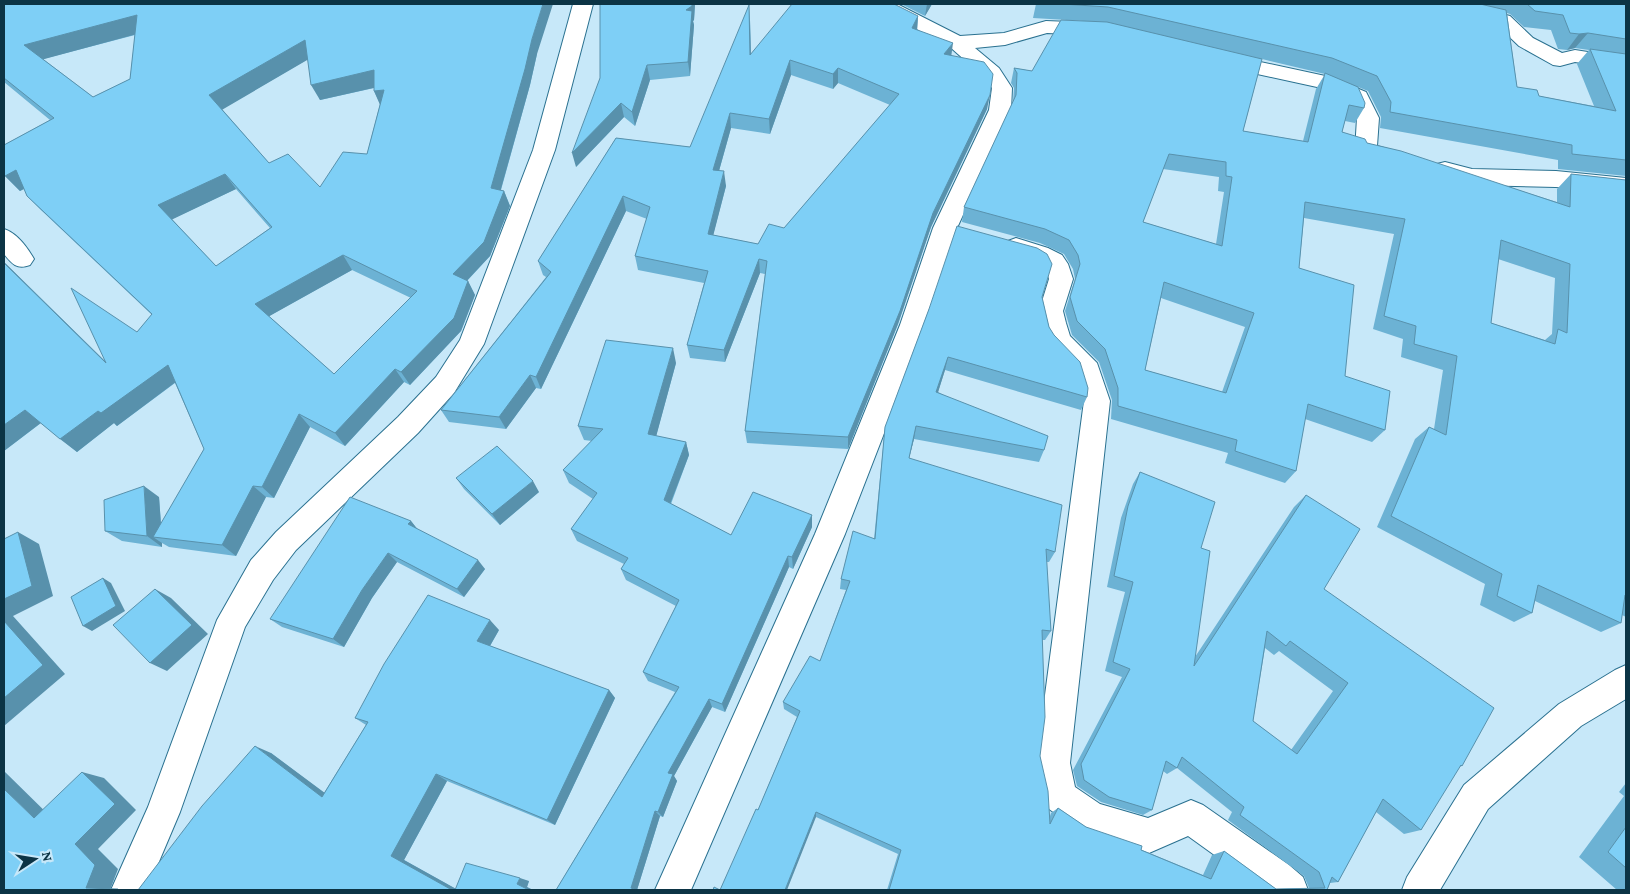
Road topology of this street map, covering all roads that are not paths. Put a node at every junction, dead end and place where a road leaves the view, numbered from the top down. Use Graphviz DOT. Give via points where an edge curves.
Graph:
graph roads {
  1 [pos="583,4"];
  2 [pos="883,4"];
  3 [pos="1439,4"];
  4 [pos="1111,32"];
  5 [pos="957,43"];
  6 [pos="1207,56"];
  7 [pos="1626,64"];
  8 [pos="1626,186"];
  9 [pos="970,235"];
  10 [pos="4,238"];
  11 [pos="22,259"];
  12 [pos="1626,681"];
  13 [pos="129,890"];
  14 [pos="673,890"];
  15 [pos="1290,890"];
  16 [pos="1420,890"];
  1 -- 13 [label="street" via="544,150 471,344 445,385 408,426 286,541 262,570 232,620 163,812"];
  2 -- 5 [label="street"];
  3 -- 7 [label="street" via="1503,20 1526,42 1560,60 1575,56"];
  4 -- 5 [label="street" via="1046,27 1005,38"];
  5 -- 9 [label="street" via="992,73 1002,88 1000,110"];
  6 -- 8 [label="street" via="1323,82 1359,97 1368,118 1366,151 1472,177 1556,179"];
  9 -- 14 [label="street" via="913,325 830,534"];
  9 -- 15 [label="street" via="1040,254 1053,262 1061,279 1051,311 1053,323 1059,341 1088,370 1097,401 1054,763 1061,797 1091,818 1148,836 1191,817"];
  10 -- 11 [label="street"];
  12 -- 16 [label="street" via="1570,715 1476,797"];
}
